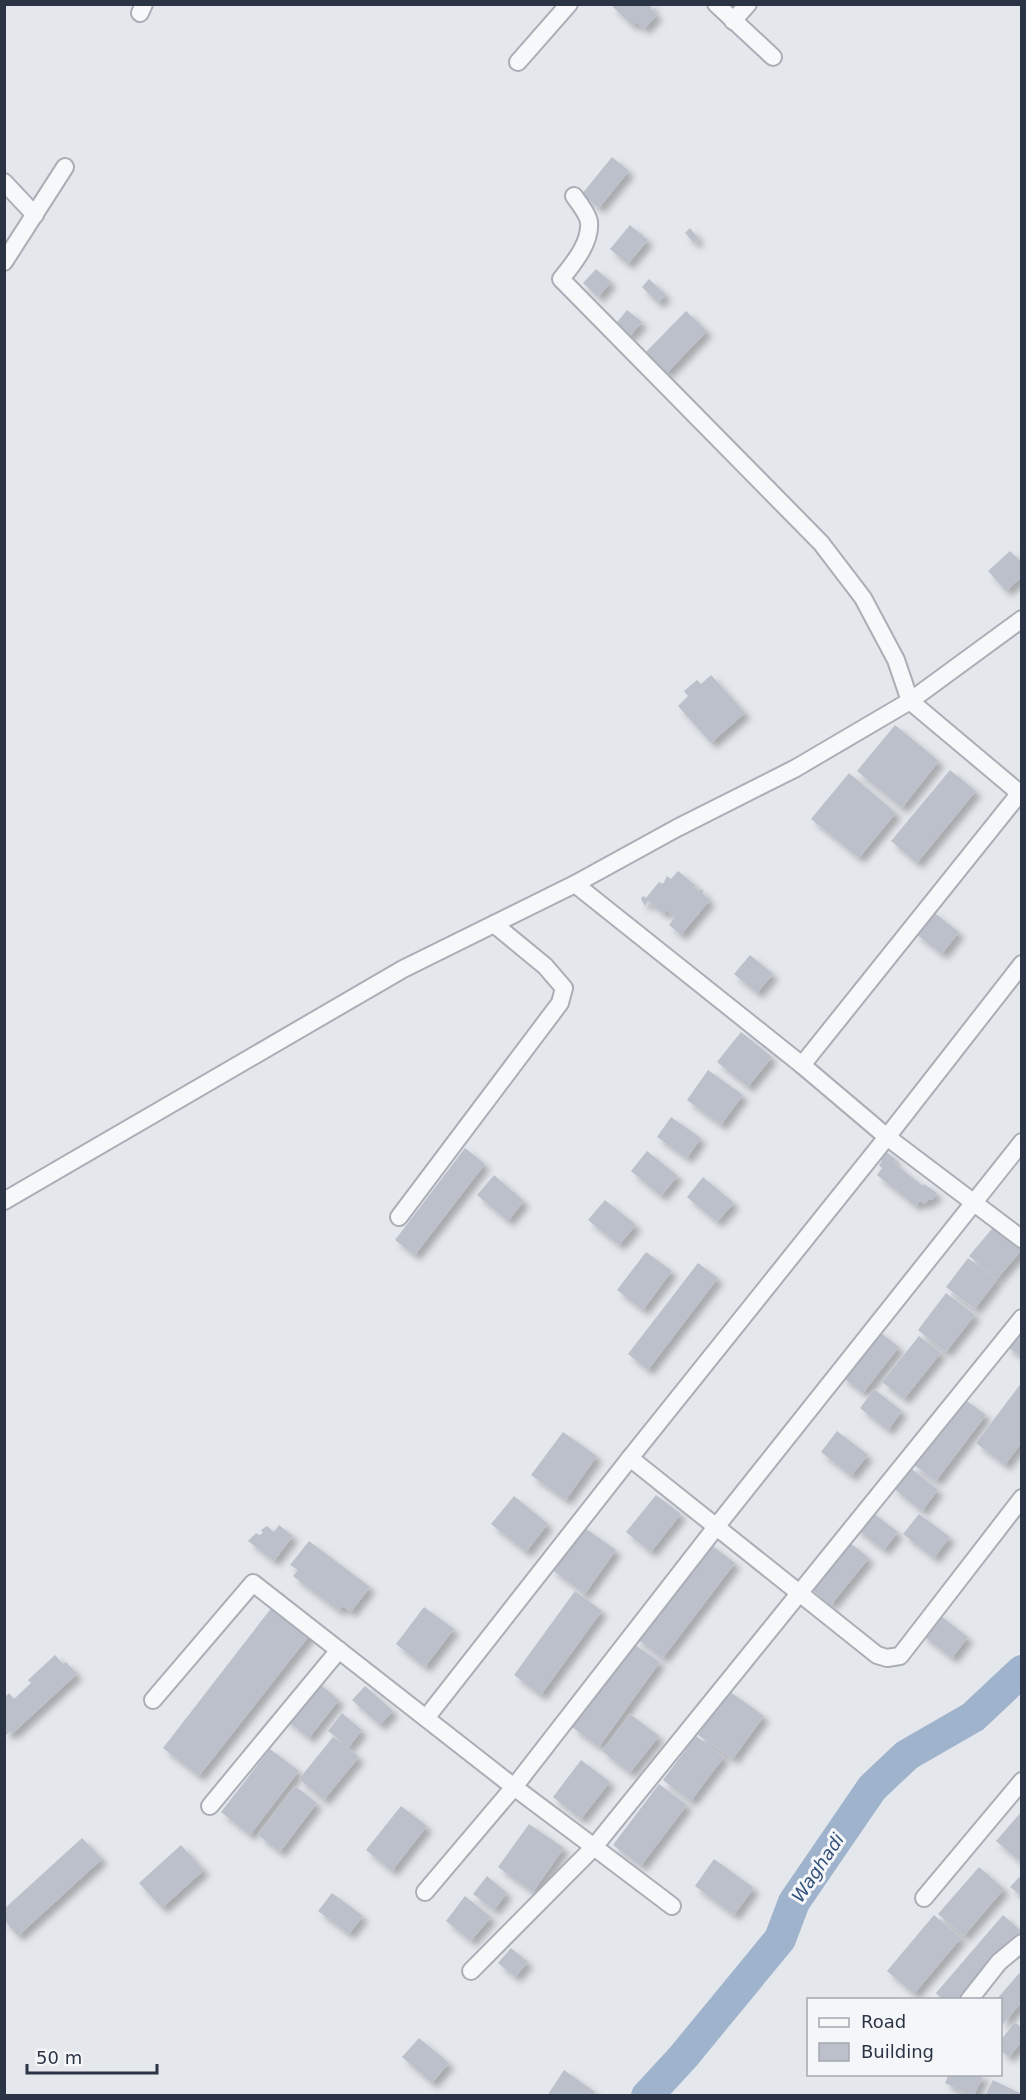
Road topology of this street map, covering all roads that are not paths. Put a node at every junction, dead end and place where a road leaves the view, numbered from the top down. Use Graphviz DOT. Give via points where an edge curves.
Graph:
graph roads {
  1 [pos="569,4"];
  2 [pos="716,4"];
  3 [pos="748,4"];
  4 [pos="734,21"];
  5 [pos="773,57"];
  6 [pos="519,62"];
  7 [pos="65,167"];
  8 [pos="4,182"];
  9 [pos="574,196"];
  10 [pos="35,215"];
  11 [pos="4,262"];
  12 [pos="1022,619"];
  13 [pos="910,701"];
  14 [pos="1020,795"];
  15 [pos="575,884"];
  16 [pos="495,924"];
  17 [pos="1022,964"];
  18 [pos="802,1065"];
  19 [pos="887,1137"];
  20 [pos="1022,1142"];
  21 [pos="4,1201"];
  22 [pos="975,1202"];
  23 [pos="399,1217"];
  24 [pos="1022,1239"];
  25 [pos="1022,1318"];
  26 [pos="630,1458"];
  27 [pos="1022,1498"];
  28 [pos="716,1527"];
  29 [pos="800,1594"];
  30 [pos="339,1650"];
  31 [pos="153,1700"];
  32 [pos="426,1718"];
  33 [pos="1022,1781"];
  34 [pos="514,1787"];
  35 [pos="210,1806"];
  36 [pos="594,1847"];
  37 [pos="425,1892"];
  38 [pos="924,1898"];
  39 [pos="672,1906"];
  40 [pos="1022,1943"];
  41 [pos="471,1971"];
  42 [pos="971,1998"];
  1 -- 6 [label="street"];
  2 -- 4 [label="street"];
  3 -- 4 [label="street"];
  4 -- 5 [label="street"];
  7 -- 10 [label="street"];
  8 -- 10 [label="street"];
  9 -- 13 [label="street" via="589,220 587,236 577,259 561,279 821,543 863,598 896,660"];
  10 -- 11 [label="street"];
  12 -- 13 [label="street"];
  13 -- 14 [label="street"];
  13 -- 15 [label="street" via="796,768"];
  14 -- 18 [label="street"];
  15 -- 16 [label="street"];
  15 -- 18 [label="street"];
  16 -- 21 [label="street" via="403,969"];
  16 -- 23 [label="street" via="564,988 561,1003"];
  17 -- 19 [label="street"];
  18 -- 19 [label="street"];
  19 -- 22 [label="street"];
  19 -- 26 [label="street"];
  20 -- 22 [label="street"];
  22 -- 24 [label="street"];
  22 -- 28 [label="street"];
  25 -- 29 [label="street"];
  26 -- 28 [label="street"];
  26 -- 32 [label="street"];
  27 -- 29 [label="street" via="900,1656 877,1655"];
  28 -- 29 [label="street"];
  28 -- 34 [label="street"];
  29 -- 36 [label="street"];
  30 -- 31 [label="street" via="253,1583"];
  30 -- 32 [label="street"];
  30 -- 35 [label="street"];
  32 -- 34 [label="street"];
  33 -- 38 [label="street"];
  34 -- 36 [label="street"];
  34 -- 37 [label="street"];
  36 -- 39 [label="street"];
  36 -- 41 [label="street"];
  40 -- 42 [label="street" via="999,1962"];
}
